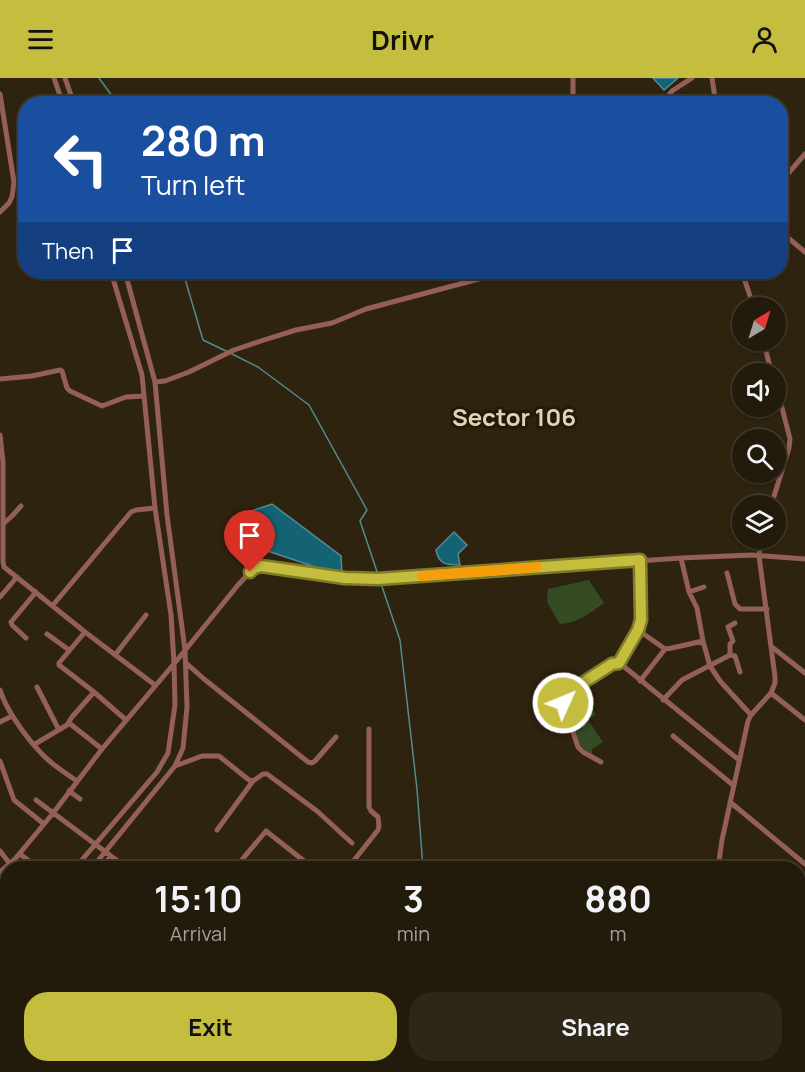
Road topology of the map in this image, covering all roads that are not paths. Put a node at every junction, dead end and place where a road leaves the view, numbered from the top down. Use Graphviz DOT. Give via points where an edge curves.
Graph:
graph roads {
  1 [pos="54,78"];
  2 [pos="65,78"];
  3 [pos="573,78"];
  4 [pos="692,78"];
  5 [pos="712,78"];
  6 [pos="0,94"];
  7 [pos="60,96"];
  8 [pos="71,96"];
  9 [pos="573,96"];
  10 [pos="670,96"];
  11 [pos="715,96"];
  12 [pos="805,153"];
  13 [pos="788,173"];
  14 [pos="0,212"];
  15 [pos="788,238"];
  16 [pos="805,252"];
  17 [pos="113,279"];
  18 [pos="127,279"];
  19 [pos="480,279"];
  20 [pos="744,279"];
  21 [pos="750,297"];
  22 [pos="0,379"];
  23 [pos="155,382"];
  24 [pos="144,396"];
  25 [pos="784,417"];
  26 [pos="0,435"];
  27 [pos="774,495"];
  28 [pos="2,504"];
  29 [pos="21,506"];
  30 [pos="155,508"];
  31 [pos="3,524"];
  32 [pos="760,549"];
  33 [pos="759,556"];
  34 [pos="681,558"];
  35 [pos="805,559"];
  36 [pos="640,560"];
  37 [pos="2,565"];
  38 [pos="727,573"];
  39 [pos="17,577"];
  40 [pos="704,587"];
  41 [pos="36,592"];
  42 [pos="688,592"];
  43 [pos="0,597"];
  44 [pos="53,605"];
  45 [pos="767,609"];
  46 [pos="146,615"];
  47 [pos="735,623"];
  48 [pos="638,630"];
  49 [pos="85,632"];
  50 [pos="47,634"];
  51 [pos="26,638"];
  52 [pos="703,641"];
  53 [pos="772,647"];
  54 [pos="665,649"];
  55 [pos="69,650"];
  56 [pos="185,650"];
  57 [pos="115,655"];
  58 [pos="730,655"];
  59 [pos="174,663"];
  60 [pos="186,663"];
  61 [pos="619,663"];
  62 [pos="710,666"];
  63 [pos="740,672"];
  64 [pos="805,673"];
  65 [pos="640,681"];
  66 [pos="155,685"];
  67 [pos="37,687"];
  68 [pos="0,690"];
  69 [pos="94,692"];
  70 [pos="771,693"];
  71 [pos="663,700"];
  72 [pos="751,715"];
  73 [pos="12,716"];
  74 [pos="126,720"];
  75 [pos="805,720"];
  76 [pos="0,722"];
  77 [pos="69,723"];
  78 [pos="369,729"];
  79 [pos="59,730"];
  80 [pos="673,736"];
  81 [pos="336,737"];
  82 [pos="34,744"];
  83 [pos="102,749"];
  84 [pos="739,760"];
  85 [pos="0,761"];
  86 [pos="601,762"];
  87 [pos="175,765"];
  88 [pos="77,781"];
  89 [pos="253,781"];
  90 [pos="734,785"];
  91 [pos="69,791"];
  92 [pos="80,799"];
  93 [pos="36,800"];
  94 [pos="730,802"];
  95 [pos="54,812"];
  96 [pos="44,824"];
  97 [pos="217,830"];
  98 [pos="95,843"];
  99 [pos="351,843"];
  100 [pos="20,854"];
  101 [pos="109,854"];
  102 [pos="13,861"];
  103 [pos="29,861"];
  104 [pos="81,861"];
  105 [pos="100,861"];
  106 [pos="104,861"];
  107 [pos="118,861"];
  108 [pos="241,861"];
  109 [pos="304,861"];
  110 [pos="354,861"];
  111 [pos="719,861"];
  112 [pos="801,861"];
  1 -- 7 [label="street"];
  2 -- 8 [label="street"];
  3 -- 9 [label="street"];
  4 -- 10 [label="street"];
  5 -- 11 [label="street"];
  6 -- 14 [label="street" via="14,182 12,197"];
  12 -- 13 [label="street"];
  15 -- 16 [label="street"];
  17 -- 24 [label="street" via="140,368"];
  18 -- 23 [label="street"];
  19 -- 23 [label="street" via="264,340"];
  20 -- 21 [label="street"];
  22 -- 24 [label="street" via="60,370 70,392 102,406 126,397"];
  23 -- 56 [label="street"];
  24 -- 30 [label="street"];
  25 -- 27 [label="street" via="789,448"];
  26 -- 28 [label="street"];
  28 -- 31 [label="street"];
  29 -- 31 [label="street"];
  30 -- 44 [label="street" via="131,512"];
  30 -- 59 [label="street"];
  31 -- 37 [label="street"];
  32 -- 33 [label="street"];
  33 -- 34 [label="street"];
  33 -- 35 [label="street"];
  33 -- 45 [label="street"];
  34 -- 36 [label="street"];
  34 -- 42 [label="street"];
  36 -- 48 [label="street"];
  36 -- 56 [label="street" via="387,579 352,579 257,567"];
  37 -- 39 [label="street"];
  38 -- 45 [label="street" via="737,608"];
  39 -- 41 [label="street"];
  39 -- 43 [label="street"];
  40 -- 42 [label="street"];
  41 -- 44 [label="street"];
  41 -- 51 [label="street" via="11,622"];
  42 -- 52 [label="street" via="697,608"];
  44 -- 49 [label="street"];
  45 -- 53 [label="street"];
  46 -- 57 [label="street"];
  47 -- 58 [label="street" via="728,627 734,641 730,644"];
  48 -- 54 [label="street"];
  48 -- 61 [label="street"];
  49 -- 55 [label="street"];
  49 -- 57 [label="street"];
  50 -- 55 [label="street"];
  52 -- 54 [label="street"];
  52 -- 62 [label="street"];
  53 -- 64 [label="street"];
  53 -- 70 [label="street" via="775,677"];
  54 -- 65 [label="street"];
  55 -- 69 [label="street" via="59,665"];
  56 -- 59 [label="street"];
  56 -- 60 [label="street"];
  57 -- 66 [label="street"];
  58 -- 62 [label="street"];
  58 -- 63 [label="street" via="735,656"];
  59 -- 66 [label="street"];
  59 -- 98 [label="street" via="175,705 166,758"];
  60 -- 81 [label="street" via="308,762 315,761"];
  60 -- 87 [label="street" via="183,748"];
  61 -- 65 [label="street"];
  61 -- 86 [label="street" via="564,695 562,700 578,747"];
  62 -- 71 [label="street" via="682,680"];
  62 -- 72 [label="street"];
  65 -- 71 [label="street"];
  66 -- 74 [label="street"];
  67 -- 79 [label="street"];
  68 -- 73 [label="street"];
  69 -- 74 [label="street"];
  69 -- 77 [label="street"];
  70 -- 72 [label="street"];
  70 -- 75 [label="street"];
  71 -- 84 [label="street"];
  72 -- 84 [label="street"];
  73 -- 76 [label="street"];
  73 -- 82 [label="street"];
  74 -- 83 [label="street"];
  77 -- 79 [label="street"];
  77 -- 83 [label="street"];
  78 -- 110 [label="street" via="369,807 378,817 379,826"];
  79 -- 82 [label="street"];
  80 -- 90 [label="street"];
  82 -- 88 [label="street"];
  83 -- 88 [label="street"];
  84 -- 90 [label="street"];
  85 -- 96 [label="street" via="14,800"];
  87 -- 89 [label="street" via="202,756 219,756"];
  87 -- 101 [label="street"];
  88 -- 91 [label="street"];
  89 -- 97 [label="street"];
  89 -- 99 [label="street" via="267,774"];
  90 -- 94 [label="street"];
  91 -- 92 [label="street"];
  91 -- 95 [label="street"];
  93 -- 95 [label="street"];
  94 -- 111 [label="street"];
  94 -- 112 [label="street"];
  95 -- 96 [label="street"];
  95 -- 98 [label="street"];
  96 -- 100 [label="street"];
  98 -- 101 [label="street"];
  98 -- 104 [label="street"];
  100 -- 102 [label="street"];
  100 -- 103 [label="street"];
  101 -- 105 [label="street"];
  101 -- 106 [label="street"];
  101 -- 107 [label="street"];
  108 -- 109 [label="street" via="266,831"];
}
